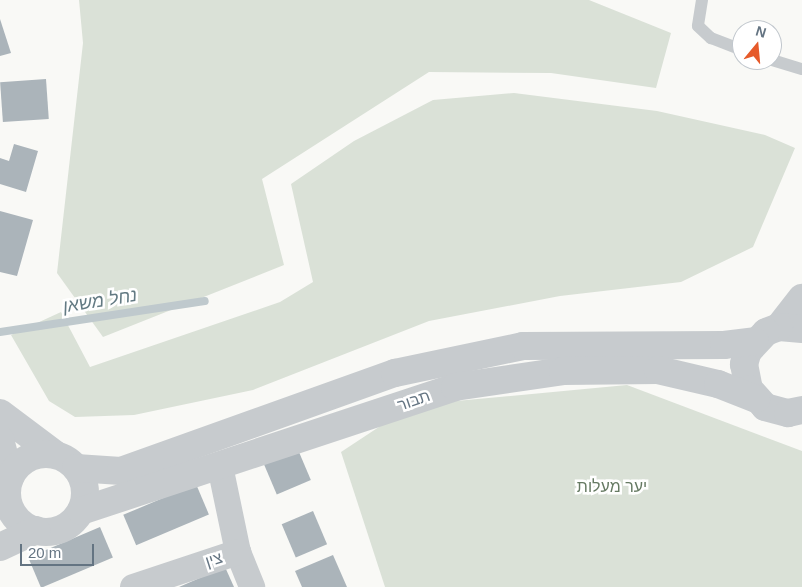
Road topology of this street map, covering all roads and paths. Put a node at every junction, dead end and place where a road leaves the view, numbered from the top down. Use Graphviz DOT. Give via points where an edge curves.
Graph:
graph roads {
  1 [pos="702,0"];
  2 [pos="732,46"];
  3 [pos="782,63"];
  4 [pos="802,69"];
  5 [pos="802,298"];
  6 [pos="791,328"];
  7 [pos="755,340"];
  8 [pos="756,399"];
  9 [pos="801,411"];
  10 [pos="0,413"];
  11 [pos="0,440"];
  12 [pos="66,462"];
  13 [pos="220,466"];
  14 [pos="6,497"];
  15 [pos="81,511"];
  16 [pos="36,530"];
  17 [pos="0,547"];
  18 [pos="238,552"];
  19 [pos="133,587"];
  20 [pos="252,587"];
  1 -- 2 [label="lane" via="698,26 711,38"];
  3 -- 4 [label="lane"];
  5 -- 6 [label="street"];
  6 -- 7 [label="street, תבור"];
  7 -- 8 [label="street" via="744,364 749,389"];
  7 -- 12 [label="street, תבור" via="724,345 522,346 395,373 121,471"];
  8 -- 9 [label="street, תבור" via="776,411"];
  8 -- 13 [label="street, תבור" via="718,384 658,370 564,370 455,388"];
  10 -- 12 [label="street"];
  11 -- 14 [label="street"];
  12 -- 14 [label="street" via="34,456"];
  12 -- 15 [label="street" via="85,489"];
  13 -- 15 [label="street, תבור"];
  13 -- 18 [label="street"];
  14 -- 16 [label="street" via="15,516"];
  15 -- 16 [label="street" via="62,529"];
  16 -- 17 [label="street"];
  18 -- 19 [label="street, צין"];
  18 -- 20 [label="street"];
}
